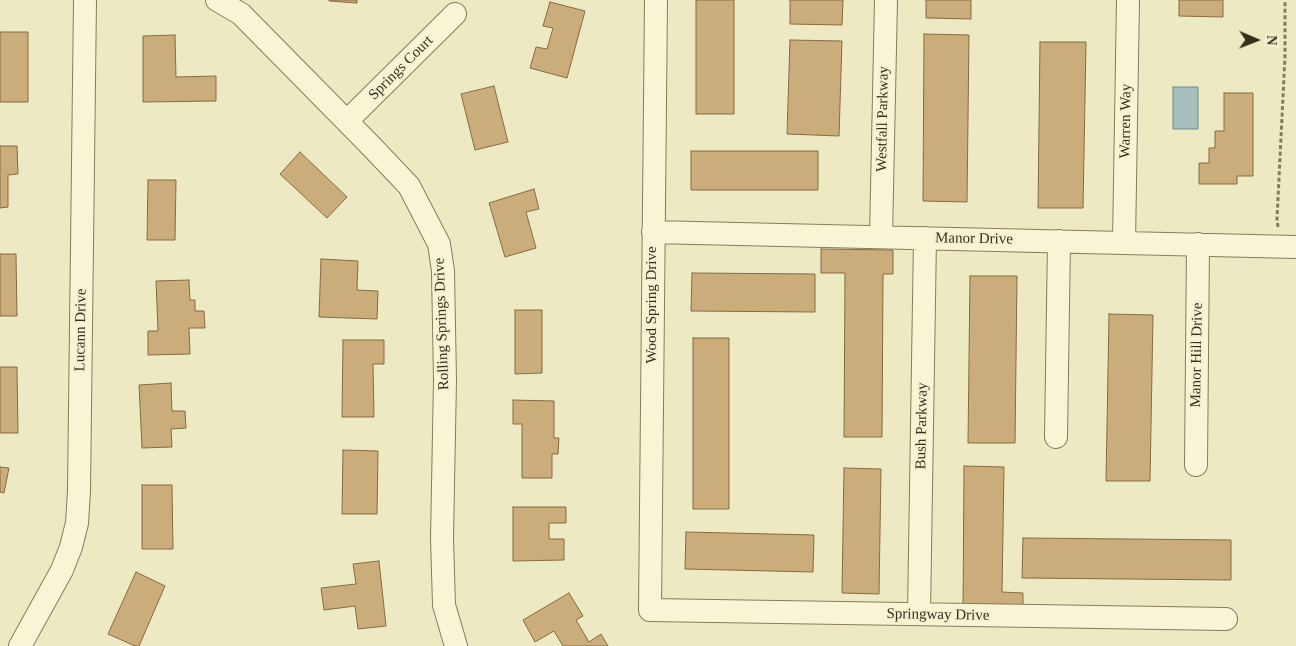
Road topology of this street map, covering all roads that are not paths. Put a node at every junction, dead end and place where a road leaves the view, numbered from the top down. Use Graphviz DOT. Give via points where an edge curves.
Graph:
graph roads {
  1 [pos="85,0"];
  2 [pos="217,0"];
  3 [pos="656,0"];
  4 [pos="886,0"];
  5 [pos="1128,0"];
  6 [pos="455,14"];
  7 [pos="347,121"];
  8 [pos="653,232"];
  9 [pos="881,237"];
  10 [pos="924,238"];
  11 [pos="1059,241"];
  12 [pos="1124,243"];
  13 [pos="1198,244"];
  14 [pos="1288,246"];
  15 [pos="1056,437"];
  16 [pos="1196,465"];
  17 [pos="650,610"];
  18 [pos="919,614"];
  19 [pos="1226,619"];
  20 [pos="20,646"];
  21 [pos="456,646"];
  1 -- 20 [label="street, Lucann Drive" via="77,523 62,570"];
  2 -- 7 [label="street, Rolling Springs Drive" via="241,14"];
  3 -- 8 [label="street, Wood Spring Drive"];
  4 -- 9 [label="street, Westfall Parkway"];
  5 -- 12 [label="street, Warren Way"];
  6 -- 7 [label="street, Springs Court"];
  7 -- 21 [label="street, Rolling Springs Drive" via="409,186 439,244 444,270 444,605"];
  8 -- 9 [label="street, Manor Drive"];
  8 -- 17 [label="street, Wood Spring Drive"];
  9 -- 10 [label="street, Manor Drive"];
  10 -- 11 [label="street, Manor Drive"];
  10 -- 18 [label="street, Bush Parkway"];
  11 -- 12 [label="street, Manor Drive"];
  11 -- 15 [label="street"];
  12 -- 13 [label="street, Manor Drive"];
  13 -- 14 [label="street, Manor Drive"];
  13 -- 16 [label="street, Manor Hill Drive"];
  17 -- 18 [label="street, Springway Drive"];
  18 -- 19 [label="street, Springway Drive"];
}
